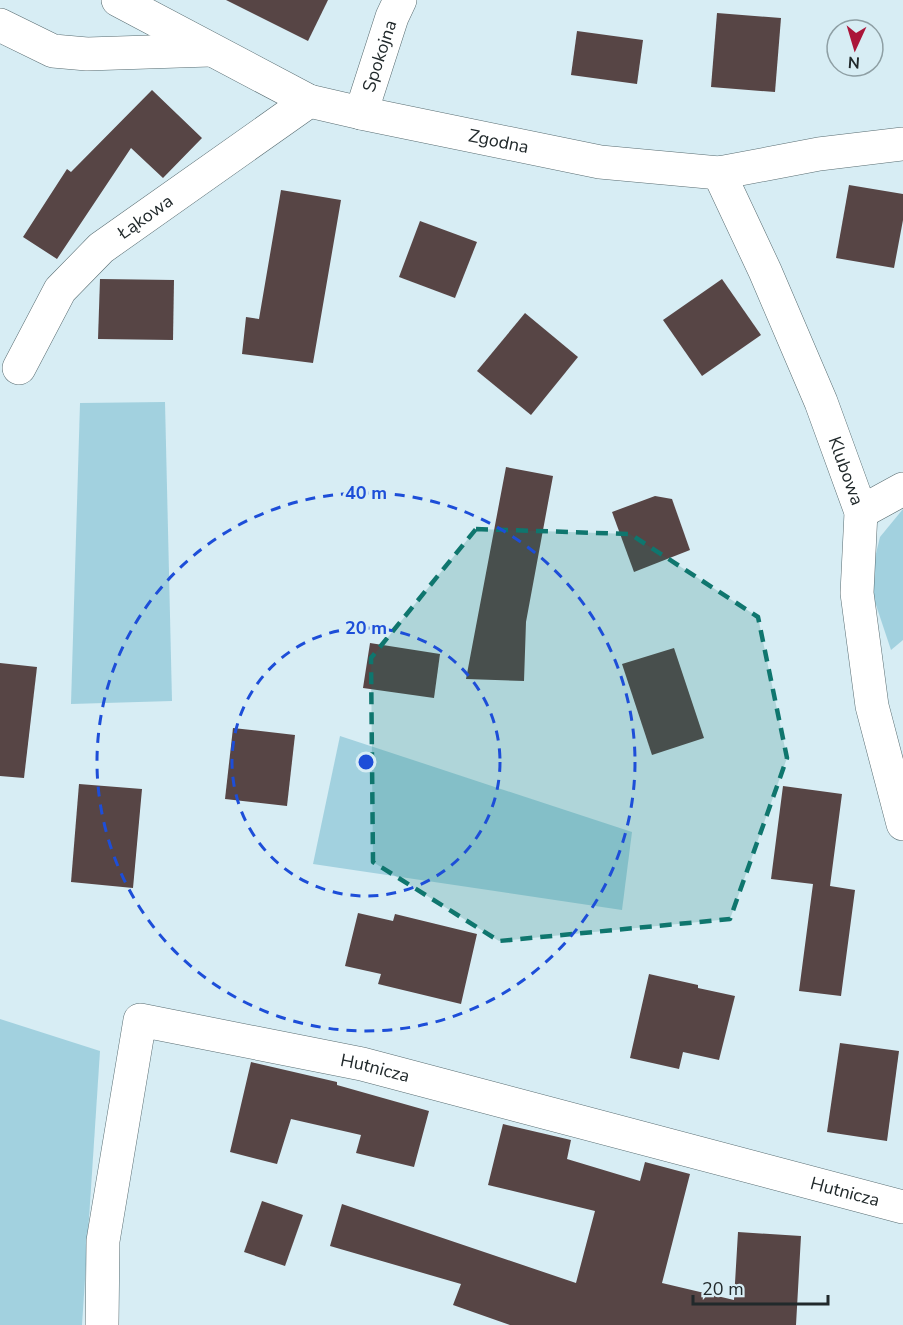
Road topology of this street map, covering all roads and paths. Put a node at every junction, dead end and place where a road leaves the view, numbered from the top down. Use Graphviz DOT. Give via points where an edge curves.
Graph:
graph roads {
  1 [pos="118,0"];
  2 [pos="400,0"];
  3 [pos="0,25"];
  4 [pos="212,50"];
  5 [pos="309,101"];
  6 [pos="361,113"];
  7 [pos="903,144"];
  8 [pos="719,173"];
  9 [pos="19,368"];
  10 [pos="903,489"];
  11 [pos="861,512"];
  12 [pos="903,824"];
  13 [pos="903,1207"];
  14 [pos="102,1325"];
  1 -- 4 [label="street, Zgodna"];
  2 -- 6 [label="street, Spokojna"];
  3 -- 4 [label="street" via="53,51 87,54"];
  4 -- 5 [label="street, Zgodna"];
  5 -- 6 [label="street, Zgodna"];
  5 -- 9 [label="street, Łąkowa" via="101,248 60,290"];
  6 -- 8 [label="street, Zgodna" via="600,162"];
  7 -- 8 [label="street, Zgodna" via="819,154"];
  8 -- 11 [label="street, Klubowa" via="821,402"];
  10 -- 11 [label="street"];
  11 -- 12 [label="street, Klubowa" via="857,593 872,706"];
  13 -- 14 [label="street, Hutnicza" via="362,1064 140,1020 103,1241"];
}
